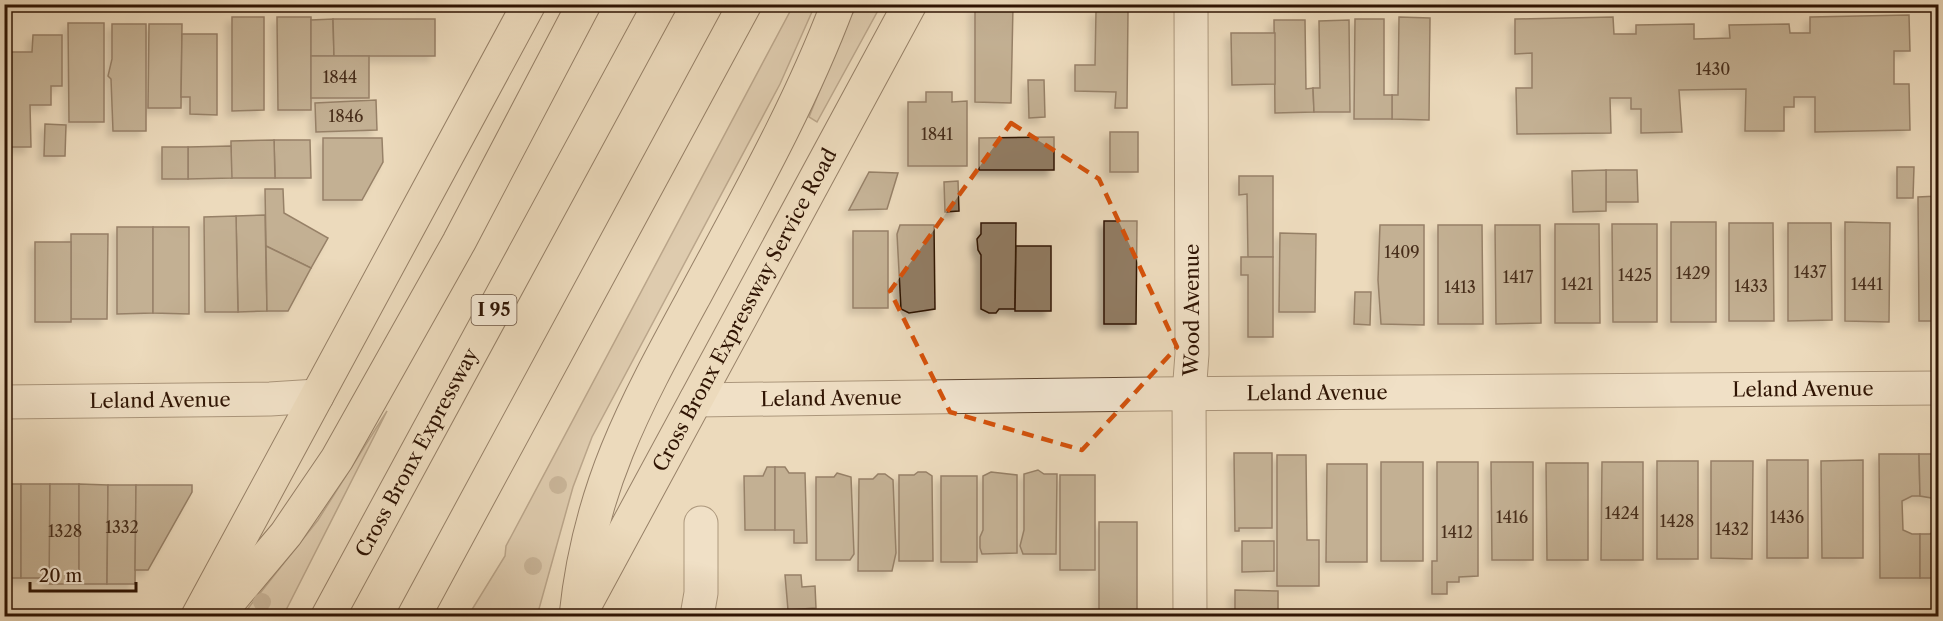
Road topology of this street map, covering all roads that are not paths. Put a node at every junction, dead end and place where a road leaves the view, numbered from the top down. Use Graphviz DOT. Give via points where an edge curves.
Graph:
graph roads {
  1 [pos="529,4"];
  2 [pos="584,4"];
  3 [pos="660,4"];
  4 [pos="744,4"];
  5 [pos="838,4"];
  6 [pos="910,4"];
  7 [pos="1191,4"];
  8 [pos="1938,388"];
  9 [pos="1189,394"];
  10 [pos="317,396"];
  11 [pos="696,400"];
  12 [pos="4,402"];
  13 [pos="701,523"];
  14 [pos="198,616"];
  15 [pos="218,616"];
  16 [pos="328,616"];
  17 [pos="414,616"];
  18 [pos="577,616"];
  19 [pos="697,616"];
  20 [pos="1190,616"];
  1 -- 10 [label="main road"];
  2 -- 15 [label="main road" via="342,451 286,534"];
  3 -- 16 [label="main road, Cross Bronx Expressway / I 95"];
  4 -- 17 [label="main road"];
  5 -- 18 [label="main road" via="776,143 615,450 589,533"];
  6 -- 11 [label="main road, Cross Bronx Expressway Service Road"];
  7 -- 9 [label="street, Wood Avenue"];
  8 -- 9 [label="street, Leland Avenue"];
  9 -- 11 [label="street, Leland Avenue"];
  9 -- 20 [label="street, Wood Avenue"];
  10 -- 12 [label="street, Leland Avenue"];
  10 -- 14 [label="main road"];
  11 -- 18 [label="main road, Cross Bronx Expressway Service Road"];
  13 -- 19 [label="street" via="701,593"];
}
